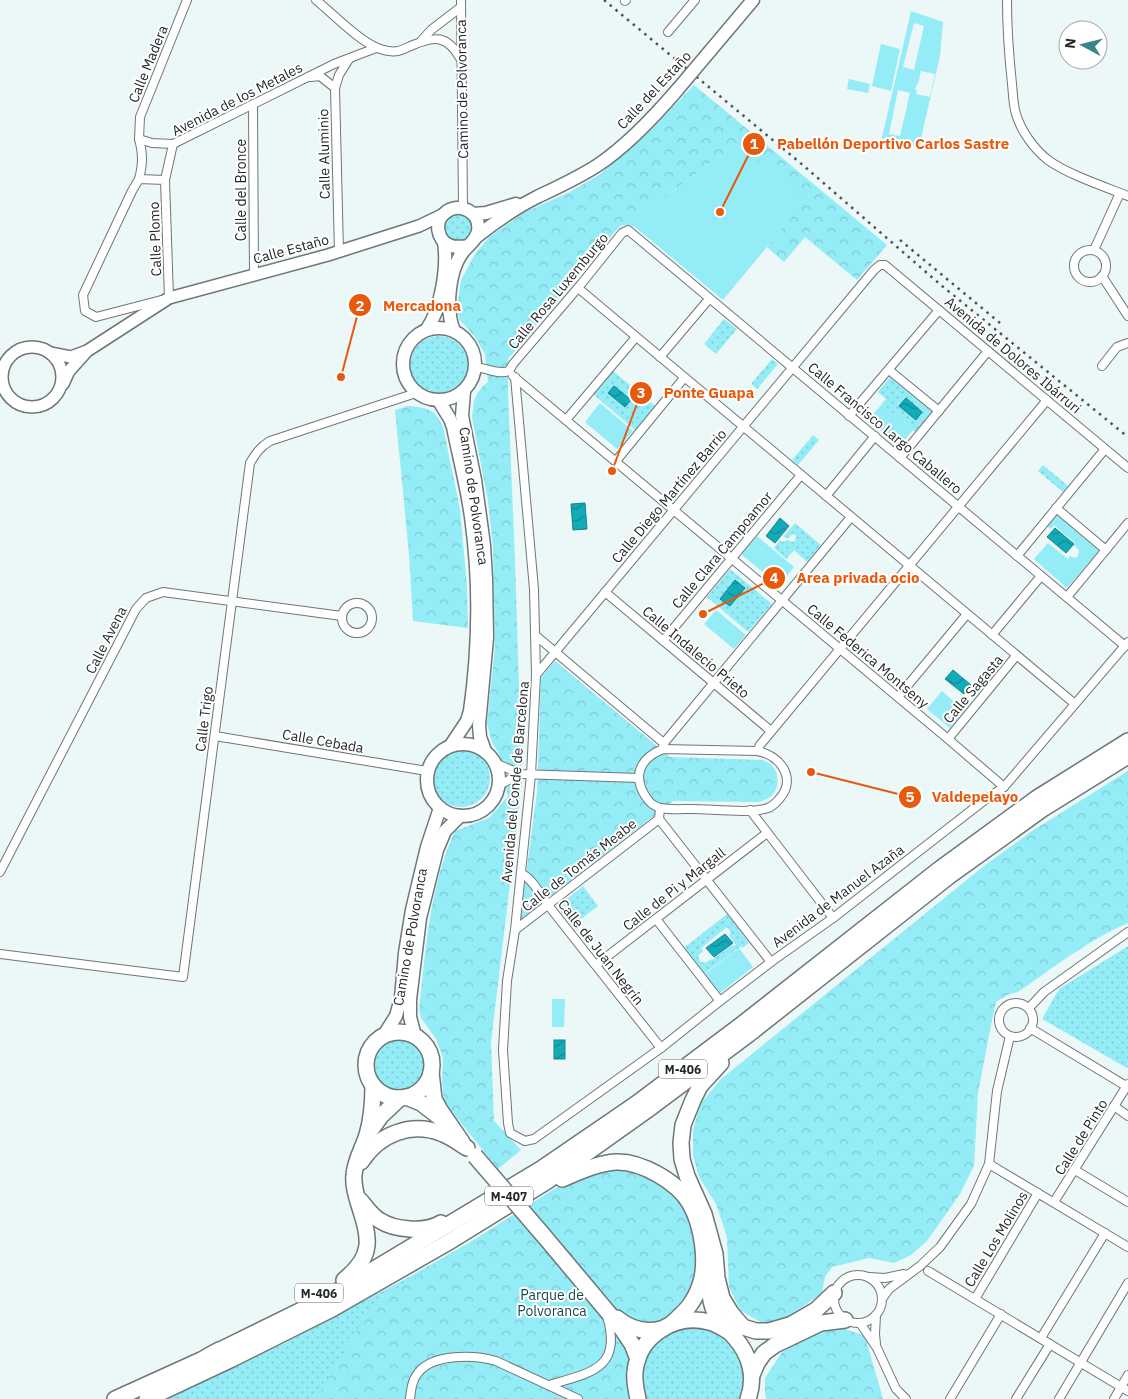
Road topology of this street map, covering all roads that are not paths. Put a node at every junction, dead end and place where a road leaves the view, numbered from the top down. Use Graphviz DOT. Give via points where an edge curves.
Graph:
graph roads {
  1 [pos="187,0"];
  2 [pos="316,0"];
  3 [pos="695,0"];
  4 [pos="753,0"];
  5 [pos="1007,0"];
  6 [pos="461,4"];
  7 [pos="668,32"];
  8 [pos="421,42"];
  9 [pos="376,48"];
  10 [pos="349,59"];
  11 [pos="461,60"];
  12 [pos="308,77"];
  13 [pos="335,88"];
  14 [pos="253,105"];
  15 [pos="139,139"];
  16 [pos="173,144"];
  17 [pos="138,179"];
  18 [pos="165,180"];
  19 [pos="1124,194"];
  20 [pos="535,198"];
  21 [pos="468,211"];
  22 [pos="442,215"];
  23 [pos="420,226"];
  24 [pos="628,230"];
  25 [pos="442,238"];
  26 [pos="472,242"];
  27 [pos="1094,250"];
  28 [pos="339,252"];
  29 [pos="880,265"];
  30 [pos="254,275"];
  31 [pos="1102,276"];
  32 [pos="578,288"];
  33 [pos="169,298"];
  34 [pos="709,299"];
  35 [pos="939,310"];
  36 [pos="1128,316"];
  37 [pos="427,329"];
  38 [pos="454,331"];
  39 [pos="636,337"];
  40 [pos="1128,343"];
  41 [pos="87,351"];
  42 [pos="988,351"];
  43 [pos="50,353"];
  44 [pos="660,357"];
  45 [pos="4,363"];
  46 [pos="1102,366"];
  47 [pos="475,367"];
  48 [pos="792,367"];
  49 [pos="888,370"];
  50 [pos="512,374"];
  51 [pos="684,378"];
  52 [pos="60,390"];
  53 [pos="3,391"];
  54 [pos="464,391"];
  55 [pos="416,393"];
  56 [pos="1047,400"];
  57 [pos="439,401"];
  58 [pos="939,411"];
  59 [pos="849,416"];
  60 [pos="566,420"];
  61 [pos="743,427"];
  62 [pos="875,436"];
  63 [pos="1105,449"];
  64 [pos="900,458"];
  65 [pos="616,461"];
  66 [pos="1128,468"];
  67 [pos="801,475"];
  68 [pos="826,496"];
  69 [pos="958,506"];
  70 [pos="1056,508"];
  71 [pos="674,509"];
  72 [pos="851,517"];
  73 [pos="1128,523"];
  74 [pos="1106,550"];
  75 [pos="1017,556"];
  76 [pos="732,558"];
  77 [pos="909,566"];
  78 [pos="1041,576"];
  79 [pos="605,592"];
  80 [pos="1066,597"];
  81 [pos="782,600"];
  82 [pos="232,601"];
  83 [pos="967,614"];
  84 [pos="342,616"];
  85 [pos="535,635"];
  86 [pos="992,635"];
  87 [pos="663,641"];
  88 [pos="1126,644"];
  89 [pos="840,648"];
  90 [pos="555,652"];
  91 [pos="1016,656"];
  92 [pos="536,675"];
  93 [pos="713,683"];
  94 [pos="898,698"];
  95 [pos="1075,704"];
  96 [pos="771,732"];
  97 [pos="215,736"];
  98 [pos="948,739"];
  99 [pos="1128,741"];
  100 [pos="451,745"];
  101 [pos="663,746"];
  102 [pos="485,751"];
  103 [pos="758,751"];
  104 [pos="1128,756"];
  105 [pos="495,763"];
  106 [pos="428,771"];
  107 [pos="521,774"];
  108 [pos="531,774"];
  109 [pos="638,778"];
  110 [pos="499,785"];
  111 [pos="1004,787"];
  112 [pos="440,808"];
  113 [pos="660,808"];
  114 [pos="750,810"];
  115 [pos="460,816"];
  116 [pos="659,819"];
  117 [pos="767,833"];
  118 [pos="0,872"];
  119 [pos="521,874"];
  120 [pos="707,880"];
  121 [pos="548,905"];
  122 [pos="833,918"];
  123 [pos="656,919"];
  124 [pos="515,930"];
  125 [pos="1128,932"];
  126 [pos="0,954"];
  127 [pos="771,962"];
  128 [pos="596,965"];
  129 [pos="720,1001"];
  130 [pos="1028,1008"];
  131 [pos="1030,1028"];
  132 [pos="749,1034"];
  133 [pos="384,1036"];
  134 [pos="415,1036"];
  135 [pos="1010,1036"];
  136 [pos="661,1048"];
  137 [pos="431,1072"];
  138 [pos="373,1085"];
  139 [pos="1127,1085"];
  140 [pos="403,1098"];
  141 [pos="1114,1106"];
  142 [pos="1128,1116"];
  143 [pos="450,1126"];
  144 [pos="367,1135"];
  145 [pos="534,1139"];
  146 [pos="471,1152"];
  147 [pos="989,1164"];
  148 [pos="541,1169"];
  149 [pos="1076,1170"];
  150 [pos="354,1173"];
  151 [pos="356,1193"];
  152 [pos="1038,1193"];
  153 [pos="1054,1202"];
  154 [pos="1128,1202"];
  155 [pos="709,1230"];
  156 [pos="1105,1233"];
  157 [pos="447,1243"];
  158 [pos="1128,1247"];
  159 [pos="915,1269"];
  160 [pos="928,1271"];
  161 [pos="870,1278"];
  162 [pos="1128,1283"];
  163 [pos="834,1293"];
  164 [pos="882,1299"];
  165 [pos="975,1299"];
  166 [pos="601,1306"];
  167 [pos="1001,1314"];
  168 [pos="876,1315"];
  169 [pos="845,1320"];
  170 [pos="793,1324"];
  171 [pos="860,1324"];
  172 [pos="666,1327"];
  173 [pos="730,1333"];
  174 [pos="1041,1338"];
  175 [pos="1050,1344"];
  176 [pos="877,1348"];
  177 [pos="210,1355"];
  178 [pos="638,1359"];
  179 [pos="1080,1362"];
  180 [pos="752,1375"];
  181 [pos="1128,1375"];
  182 [pos="634,1383"];
  183 [pos="549,1385"];
  184 [pos="1125,1389"];
  185 [pos="750,1396"];
  186 [pos="115,1399"];
  187 [pos="147,1399"];
  188 [pos="410,1399"];
  189 [pos="578,1399"];
  190 [pos="628,1399"];
  191 [pos="638,1399"];
  192 [pos="906,1399"];
  193 [pos="950,1399"];
  194 [pos="1016,1399"];
  195 [pos="1059,1399"];
  196 [pos="1114,1399"];
  1 -- 15 [label="street, Calle Madera" via="140,117"];
  2 -- 9 [label="street"];
  3 -- 7 [label="street"];
  4 -- 20 [label="main road, Calle del Estaño, bridge" via="678,89 621,147 598,165"];
  5 -- 19 [label="street" via="1008,49 1016,114 1025,134 1049,161"];
  6 -- 8 [label="street, Avenida de los Metales"];
  6 -- 11 [label="street, Camino de Polvoranca"];
  8 -- 9 [label="street, Avenida de los Metales" via="400,51"];
  8 -- 11 [label="street, Avenida de los Metales" via="436,38 447,42 455,48"];
  9 -- 10 [label="street, Avenida de los Metales"];
  10 -- 12 [label="street, Avenida de los Metales"];
  10 -- 13 [label="street, Calle Aluminio"];
  11 -- 21 [label="street, Camino de Polvoranca"];
  12 -- 13 [label="street" via="320,76"];
  12 -- 14 [label="street, Avenida de los Metales"];
  13 -- 28 [label="street, Calle Aluminio"];
  14 -- 16 [label="street, Avenida de los Metales"];
  14 -- 30 [label="street, Calle del Bronce"];
  15 -- 16 [label="street"];
  15 -- 17 [label="street, Calle Madera" via="143,156"];
  16 -- 18 [label="street, Avenida de los Metales"];
  17 -- 18 [label="street"];
  17 -- 33 [label="street, Calle Estaño" via="83,296 85,311 96,317"];
  18 -- 33 [label="street, Calle Plomo"];
  19 -- 27 [label="street"];
  20 -- 21 [label="main road, Calle del Estaño" via="494,211"];
  20 -- 26 [label="main road, Calle del Estaño"];
  21 -- 22 [label="main road" via="453,208"];
  21 -- 26 [label="main road" via="478,224"];
  22 -- 23 [label="main road, Calle Estaño"];
  22 -- 25 [label="main road" via="439,222"];
  23 -- 25 [label="main road"];
  23 -- 28 [label="main road, Calle Estaño"];
  24 -- 32 [label="street, Calle Rosa Luxemburgo" via="622,233"];
  24 -- 34 [label="street, Calle Francisco Largo Caballero"];
  25 -- 26 [label="main road" via="456,247"];
  25 -- 37 [label="main road" via="446,261 437,310"];
  26 -- 38 [label="main road" via="456,262 450,291 448,310"];
  27 -- 31 [label="street" via="1105,261"];
  27 -- 31 [label="street" via="1078,256 1075,272 1084,281 1091,282"];
  28 -- 30 [label="main road, Calle Estaño"];
  29 -- 35 [label="street, Avenida de Dolores Ibárruri" via="885,265"];
  29 -- 48 [label="street, Calle Diego Martínez Barrio"];
  30 -- 33 [label="main road, Calle Estaño"];
  31 -- 36 [label="street"];
  32 -- 39 [label="street"];
  32 -- 50 [label="street, Calle Rosa Luxemburgo" via="513,364"];
  33 -- 41 [label="main road, Calle Estaño"];
  34 -- 44 [label="street"];
  34 -- 48 [label="street, Calle Francisco Largo Caballero"];
  35 -- 42 [label="street, Avenida de Dolores Ibárruri"];
  35 -- 49 [label="street"];
  37 -- 38 [label="main road"];
  37 -- 55 [label="main road" via="410,341 402,362 403,374"];
  38 -- 47 [label="main road" via="463,336 472,350"];
  39 -- 44 [label="street"];
  39 -- 60 [label="street"];
  40 -- 46 [label="street" via="1117,347"];
  41 -- 43 [label="main road, Calle Estaño" via="71,357"];
  41 -- 52 [label="main road, Calle Estaño" via="69,371"];
  42 -- 56 [label="street, Avenida de Dolores Ibárruri"];
  42 -- 58 [label="street"];
  43 -- 45 [label="main road" via="32,347 22,349"];
  43 -- 52 [label="main road" via="62,370"];
  44 -- 51 [label="street"];
  45 -- 53 [label="main road"];
  47 -- 50 [label="street"];
  47 -- 54 [label="main road" via="474,376"];
  48 -- 59 [label="street, Calle Francisco Largo Caballero"];
  48 -- 61 [label="street, Calle Diego Martínez Barrio"];
  49 -- 58 [label="street"];
  49 -- 59 [label="street"];
  50 -- 60 [label="street, Calle Federica Montseny"];
  50 -- 85 [label="street, Avenida del Conde de Barcelona" via="534,589"];
  51 -- 61 [label="street"];
  51 -- 65 [label="street"];
  52 -- 53 [label="main road" via="47,404 29,408 12,400"];
  54 -- 57 [label="main road"];
  54 -- 102 [label="main road, Camino de Polvoranca" via="462,416 475,480 486,579 487,638 479,724"];
  55 -- 57 [label="main road"];
  55 -- 82 [label="street, Calle Trigo" via="270,441 256,452 250,463"];
  56 -- 63 [label="street, Avenida de Dolores Ibárruri"];
  56 -- 69 [label="street"];
  57 -- 100 [label="main road, Camino de Polvoranca" via="453,427 471,516 476,579 477,634 470,705 467,721"];
  58 -- 64 [label="street"];
  59 -- 62 [label="street, Calle Francisco Largo Caballero"];
  60 -- 65 [label="street, Calle Federica Montseny"];
  61 -- 67 [label="street"];
  61 -- 71 [label="street, Calle Diego Martínez Barrio"];
  62 -- 64 [label="street, Calle Francisco Largo Caballero"];
  62 -- 68 [label="street"];
  63 -- 66 [label="street, Avenida de Dolores Ibárruri"];
  63 -- 70 [label="street"];
  64 -- 69 [label="street, Calle Francisco Largo Caballero"];
  65 -- 71 [label="street, Calle Federica Montseny"];
  67 -- 68 [label="street"];
  67 -- 76 [label="street, Calle Clara Campoamor"];
  68 -- 72 [label="street"];
  69 -- 75 [label="street, Calle Francisco Largo Caballero"];
  69 -- 77 [label="street"];
  70 -- 74 [label="street"];
  70 -- 75 [label="street"];
  71 -- 76 [label="street, Calle Federica Montseny"];
  71 -- 79 [label="street, Calle Diego Martínez Barrio"];
  72 -- 77 [label="street"];
  72 -- 81 [label="street"];
  73 -- 74 [label="street"];
  74 -- 80 [label="street"];
  75 -- 78 [label="street, Calle Francisco Largo Caballero"];
  76 -- 81 [label="street, Calle Federica Montseny"];
  76 -- 87 [label="street, Calle Clara Campoamor"];
  77 -- 83 [label="street"];
  77 -- 89 [label="street"];
  78 -- 80 [label="street, Calle Francisco Largo Caballero"];
  78 -- 86 [label="street"];
  79 -- 87 [label="street, Calle Indalecio Prieto"];
  79 -- 90 [label="street, Calle Diego Martínez Barrio"];
  80 -- 88 [label="street, Calle Francisco Largo Caballero"];
  81 -- 89 [label="street, Calle Federica Montseny"];
  81 -- 93 [label="street"];
  82 -- 84 [label="street, Calle Avena"];
  82 -- 97 [label="street, Calle Trigo"];
  82 -- 118 [label="street, Calle Avena" via="163,592 146,598 136,608"];
  83 -- 86 [label="street"];
  83 -- 94 [label="street"];
  85 -- 90 [label="street"];
  85 -- 92 [label="street, Avenida del Conde de Barcelona"];
  86 -- 91 [label="street"];
  87 -- 93 [label="street, Calle Indalecio Prieto"];
  88 -- 95 [label="street, Avenida de Manuel Azaña"];
  89 -- 94 [label="street, Calle Federica Montseny"];
  89 -- 96 [label="street"];
  90 -- 92 [label="street, Calle Diego Martínez Barrio"];
  90 -- 101 [label="street"];
  91 -- 95 [label="street"];
  91 -- 98 [label="street, Calle Sagasta"];
  92 -- 108 [label="street, Avenida del Conde de Barcelona"];
  93 -- 96 [label="street, Calle Indalecio Prieto"];
  93 -- 101 [label="street"];
  94 -- 98 [label="street, Calle Federica Montseny"];
  95 -- 111 [label="street, Avenida de Manuel Azaña"];
  96 -- 103 [label="street"];
  97 -- 106 [label="street, Calle Cebada"];
  97 -- 126 [label="street, Calle Trigo" via="183,977"];
  98 -- 111 [label="street, Calle Federica Montseny"];
  99 -- 148 [label="highway, M-406" via="1036,798 636,1104"];
  100 -- 102 [label="main road" via="463,743"];
  100 -- 106 [label="main road" via="437,754"];
  101 -- 103 [label="street"];
  101 -- 109 [label="street" via="644,762"];
  102 -- 105 [label="main road"];
  103 -- 114 [label="street" via="770,754 780,764 787,785 781,797 770,807"];
  104 -- 132 [label="highway, M-406" via="1044,808 948,877"];
  105 -- 107 [label="street"];
  105 -- 110 [label="main road"];
  106 -- 112 [label="main road" via="428,791"];
  107 -- 108 [label="street"];
  107 -- 110 [label="street"];
  108 -- 109 [label="street"];
  108 -- 119 [label="street, Avenida del Conde de Barcelona"];
  109 -- 113 [label="street" via="648,801"];
  110 -- 115 [label="main road" via="490,804 471,815"];
  111 -- 122 [label="street, Avenida de Manuel Azaña"];
  112 -- 115 [label="main road"];
  112 -- 133 [label="main road, Camino de Polvoranca" via="412,910 401,998 396,1016"];
  113 -- 114 [label="street"];
  113 -- 116 [label="street"];
  114 -- 117 [label="street"];
  115 -- 134 [label="main road, Camino de Polvoranca" via="445,831 437,850 422,908 410,999"];
  116 -- 120 [label="street"];
  116 -- 121 [label="street, Calle de Tomás Meabe"];
  117 -- 120 [label="street, Calle de Pi y Margall"];
  117 -- 122 [label="street"];
  119 -- 121 [label="street, Calle de Juan Negrín" via="526,875"];
  119 -- 124 [label="street, Avenida del Conde de Barcelona"];
  120 -- 123 [label="street, Calle de Pi y Margall"];
  120 -- 127 [label="street"];
  121 -- 124 [label="street, Calle de Tomás Meabe"];
  121 -- 128 [label="street, Calle de Juan Negrín"];
  122 -- 127 [label="street, Avenida de Manuel Azaña"];
  123 -- 128 [label="street, Calle de Pi y Margall"];
  123 -- 129 [label="street"];
  124 -- 145 [label="street, Avenida del Conde de Barcelona" via="507,982 503,1050 508,1123 510,1133 525,1141"];
  125 -- 130 [label="street" via="1044,992"];
  127 -- 129 [label="street, Avenida de Manuel Azaña"];
  128 -- 136 [label="street, Calle de Juan Negrín"];
  129 -- 136 [label="street, Avenida de Manuel Azaña"];
  130 -- 131 [label="street" via="1033,1018"];
  130 -- 135 [label="street" via="1013,1002 1000,1012 1001,1029"];
  131 -- 135 [label="street" via="1021,1036"];
  131 -- 139 [label="street"];
  132 -- 155 [label="highway, M-406" via="700,1086 683,1125 682,1159"];
  132 -- 157 [label="highway, M-406" via="549,1180"];
  133 -- 134 [label="highway" via="405,1032"];
  133 -- 138 [label="highway" via="376,1041 367,1058 368,1077"];
  134 -- 137 [label="highway, M-407" via="429,1051"];
  135 -- 147 [label="street" via="996,1102"];
  136 -- 145 [label="street, Avenida de Manuel Azaña"];
  137 -- 140 [label="highway" via="422,1088"];
  137 -- 143 [label="highway, M-407" via="434,1099"];
  138 -- 140 [label="highway, M-407" via="390,1097"];
  138 -- 144 [label="highway, M-406" via="373,1109"];
  139 -- 141 [label="street, Calle de Pinto"];
  140 -- 143 [label="highway, M-407" via="421,1103"];
  140 -- 144 [label="highway, M-406" via="381,1116"];
  141 -- 142 [label="street"];
  141 -- 149 [label="street, Calle de Pinto"];
  143 -- 146 [label="highway, M-407"];
  144 -- 150 [label="highway, M-406"];
  146 -- 150 [label="highway" via="444,1134 410,1128 392,1133 378,1142"];
  146 -- 166 [label="highway, M-407, bridge"];
  147 -- 152 [label="street"];
  147 -- 159 [label="street" via="958,1224 940,1247"];
  148 -- 151 [label="highway, M-406" via="437,1226 421,1229 391,1226 379,1221"];
  148 -- 177 [label="highway, M-406" via="326,1298"];
  149 -- 153 [label="street, Calle de Pinto"];
  149 -- 154 [label="street"];
  150 -- 151 [label="highway, M-406"];
  151 -- 177 [label="highway, M-406" via="366,1226 367,1246 360,1264 345,1280"];
  152 -- 153 [label="street"];
  152 -- 165 [label="street, Calle Los Molinos"];
  153 -- 156 [label="street"];
  155 -- 170 [label="highway, M-406" via="722,1298 743,1327 769,1331"];
  155 -- 173 [label="highway, M-406" via="708,1290 712,1308"];
  156 -- 158 [label="street"];
  156 -- 174 [label="street"];
  157 -- 172 [label="highway, M-406" via="474,1232 560,1179 577,1172 617,1162 640,1166 656,1173 680,1191 690,1203 701,1232 701,1284 686,1312"];
  157 -- 187 [label="highway, M-406" via="332,1309"];
  159 -- 161 [label="street" via="900,1276"];
  159 -- 164 [label="street" via="889,1289"];
  160 -- 165 [label="street"];
  161 -- 163 [label="street" via="863,1275 848,1277 842,1280"];
  161 -- 164 [label="street" via="879,1286"];
  162 -- 179 [label="street"];
  163 -- 169 [label="street" via="835,1308"];
  163 -- 170 [label="highway" via="816,1310"];
  164 -- 168 [label="street"];
  165 -- 167 [label="street"];
  166 -- 172 [label="highway, M-407" via="623,1323 645,1331"];
  166 -- 178 [label="highway, M-407" via="632,1344"];
  166 -- 183 [label="street" via="612,1339 603,1364 580,1376"];
  167 -- 174 [label="street"];
  167 -- 193 [label="street"];
  168 -- 171 [label="street"];
  168 -- 176 [label="street"];
  169 -- 171 [label="street"];
  169 -- 180 [label="highway" via="821,1323 774,1346 764,1353"];
  170 -- 173 [label="highway" via="762,1339 748,1340"];
  171 -- 176 [label="street"];
  172 -- 173 [label="highway, M-407" via="690,1320 710,1322"];
  172 -- 178 [label="highway" via="647,1342"];
  173 -- 180 [label="highway" via="743,1347"];
  174 -- 175 [label="street"];
  175 -- 179 [label="street"];
  175 -- 194 [label="street"];
  176 -- 192 [label="street" via="896,1389"];
  177 -- 186 [label="highway, M-406"];
  178 -- 182 [label="highway"];
  179 -- 184 [label="street"];
  179 -- 195 [label="street"];
  180 -- 185 [label="highway"];
  181 -- 184 [label="street"];
  182 -- 190 [label="street"];
  182 -- 191 [label="highway"];
  183 -- 188 [label="street" via="486,1358 447,1358 425,1366 417,1373"];
  183 -- 189 [label="street"];
  184 -- 196 [label="street"];
}
